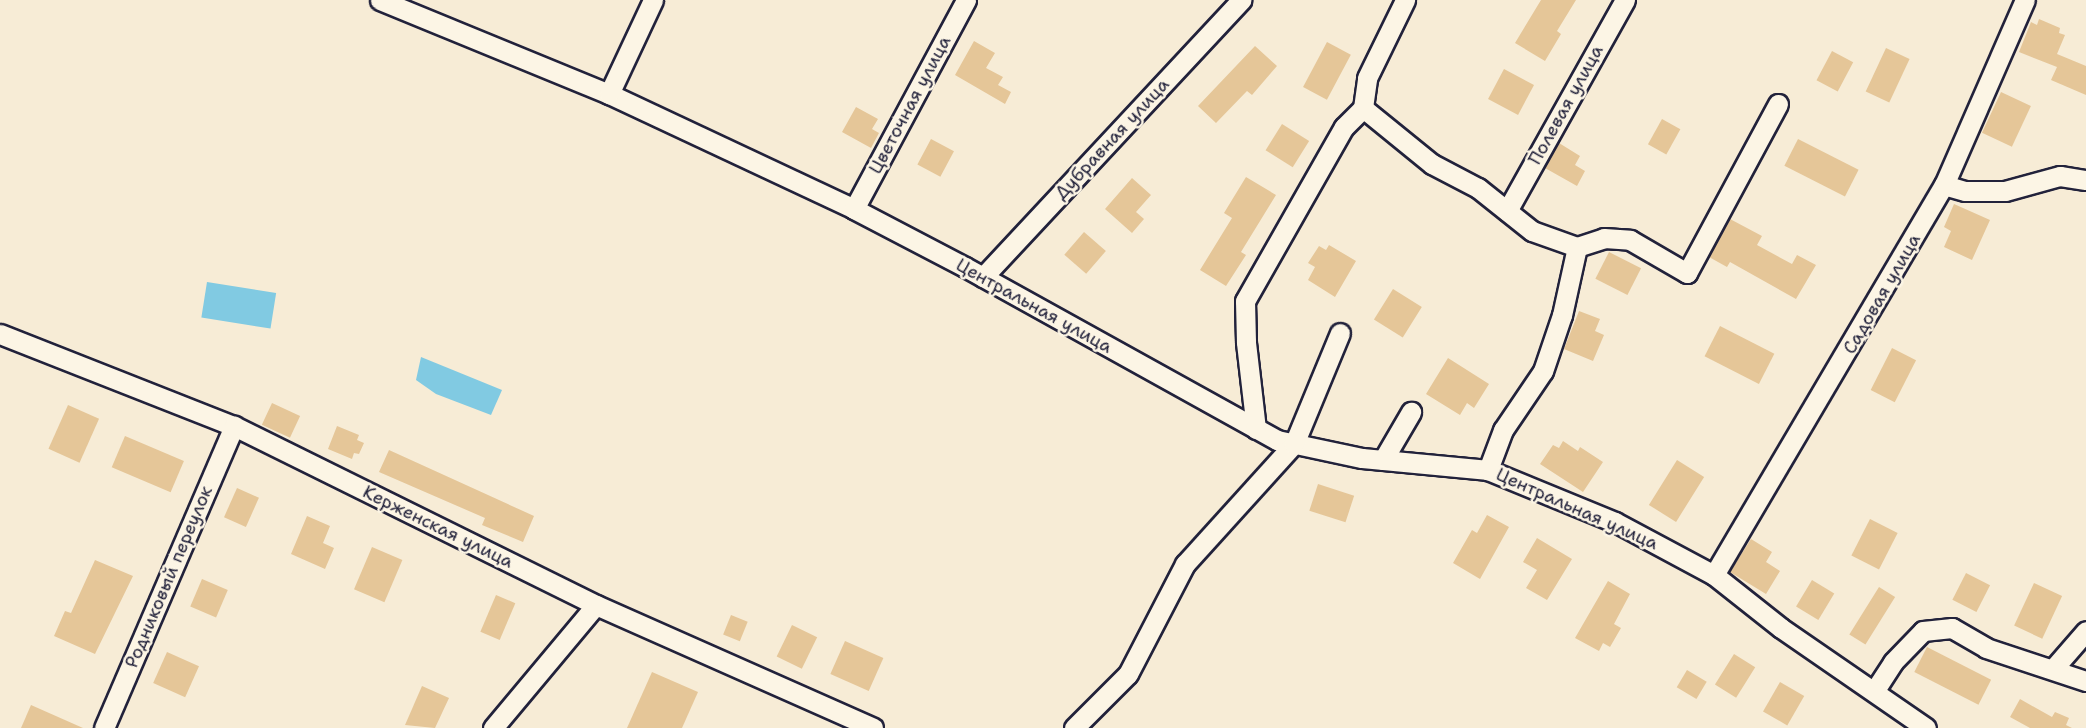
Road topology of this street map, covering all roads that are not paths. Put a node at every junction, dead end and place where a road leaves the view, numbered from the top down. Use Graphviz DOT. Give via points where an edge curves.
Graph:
graph roads {
  1 [pos="380,0"];
  2 [pos="653,0"];
  3 [pos="966,0"];
  4 [pos="1241,0"];
  5 [pos="1405,0"];
  6 [pos="1625,0"];
  7 [pos="2025,0"];
  8 [pos="609,94"];
  9 [pos="1778,104"];
  10 [pos="1363,108"];
  11 [pos="2086,180"];
  12 [pos="1944,186"];
  13 [pos="854,209"];
  14 [pos="1507,211"];
  15 [pos="1577,247"];
  16 [pos="983,277"];
  17 [pos="1340,333"];
  18 [pos="0,334"];
  19 [pos="1411,412"];
  20 [pos="234,426"];
  21 [pos="1256,429"];
  22 [pos="1294,444"];
  23 [pos="1384,460"];
  24 [pos="1488,470"];
  25 [pos="1714,575"];
  26 [pos="596,605"];
  27 [pos="2086,631"];
  28 [pos="2053,669"];
  29 [pos="2086,681"];
  30 [pos="1875,690"];
  31 [pos="104,728"];
  32 [pos="493,728"];
  33 [pos="873,728"];
  34 [pos="1074,728"];
  35 [pos="1926,728"];
  1 -- 8 [label="street, Центральная улица"];
  2 -- 8 [label="street"];
  3 -- 13 [label="street, Цветочная улица"];
  4 -- 16 [label="street, Дубравная улица"];
  5 -- 10 [label="street" via="1367,78"];
  6 -- 14 [label="street, Полевая улица"];
  7 -- 12 [label="street, Садовая улица"];
  8 -- 13 [label="street, Центральная улица"];
  9 -- 15 [label="street" via="1686,273 1630,240 1604,238"];
  10 -- 14 [label="street" via="1432,164 1478,187"];
  10 -- 21 [label="street" via="1344,127 1245,301"];
  11 -- 12 [label="street" via="2060,176 2005,191"];
  12 -- 25 [label="street, Садовая улица"];
  13 -- 16 [label="street, Центральная улица"];
  14 -- 15 [label="street" via="1532,231"];
  15 -- 24 [label="street" via="1562,314 1542,371 1503,430"];
  16 -- 21 [label="street, Центральная улица"];
  17 -- 22 [label="street"];
  18 -- 20 [label="street, Керженская улица"];
  19 -- 23 [label="street"];
  20 -- 26 [label="street, Керженская улица"];
  20 -- 31 [label="street, Родниковый переулок"];
  21 -- 22 [label="street, Центральная улица"];
  22 -- 23 [label="street, Центральная улица"];
  22 -- 34 [label="street" via="1185,564 1128,674"];
  23 -- 24 [label="street, Центральная улица"];
  24 -- 25 [label="street, Центральная улица" via="1615,522"];
  25 -- 30 [label="street, Центральная улица" via="1781,628"];
  26 -- 32 [label="street"];
  26 -- 33 [label="street, Керженская улица"];
  27 -- 28 [label="street"];
  28 -- 29 [label="street"];
  28 -- 30 [label="street" via="1986,648 1952,628 1923,631 1893,662"];
  30 -- 35 [label="street, Центральная улица"];
}
